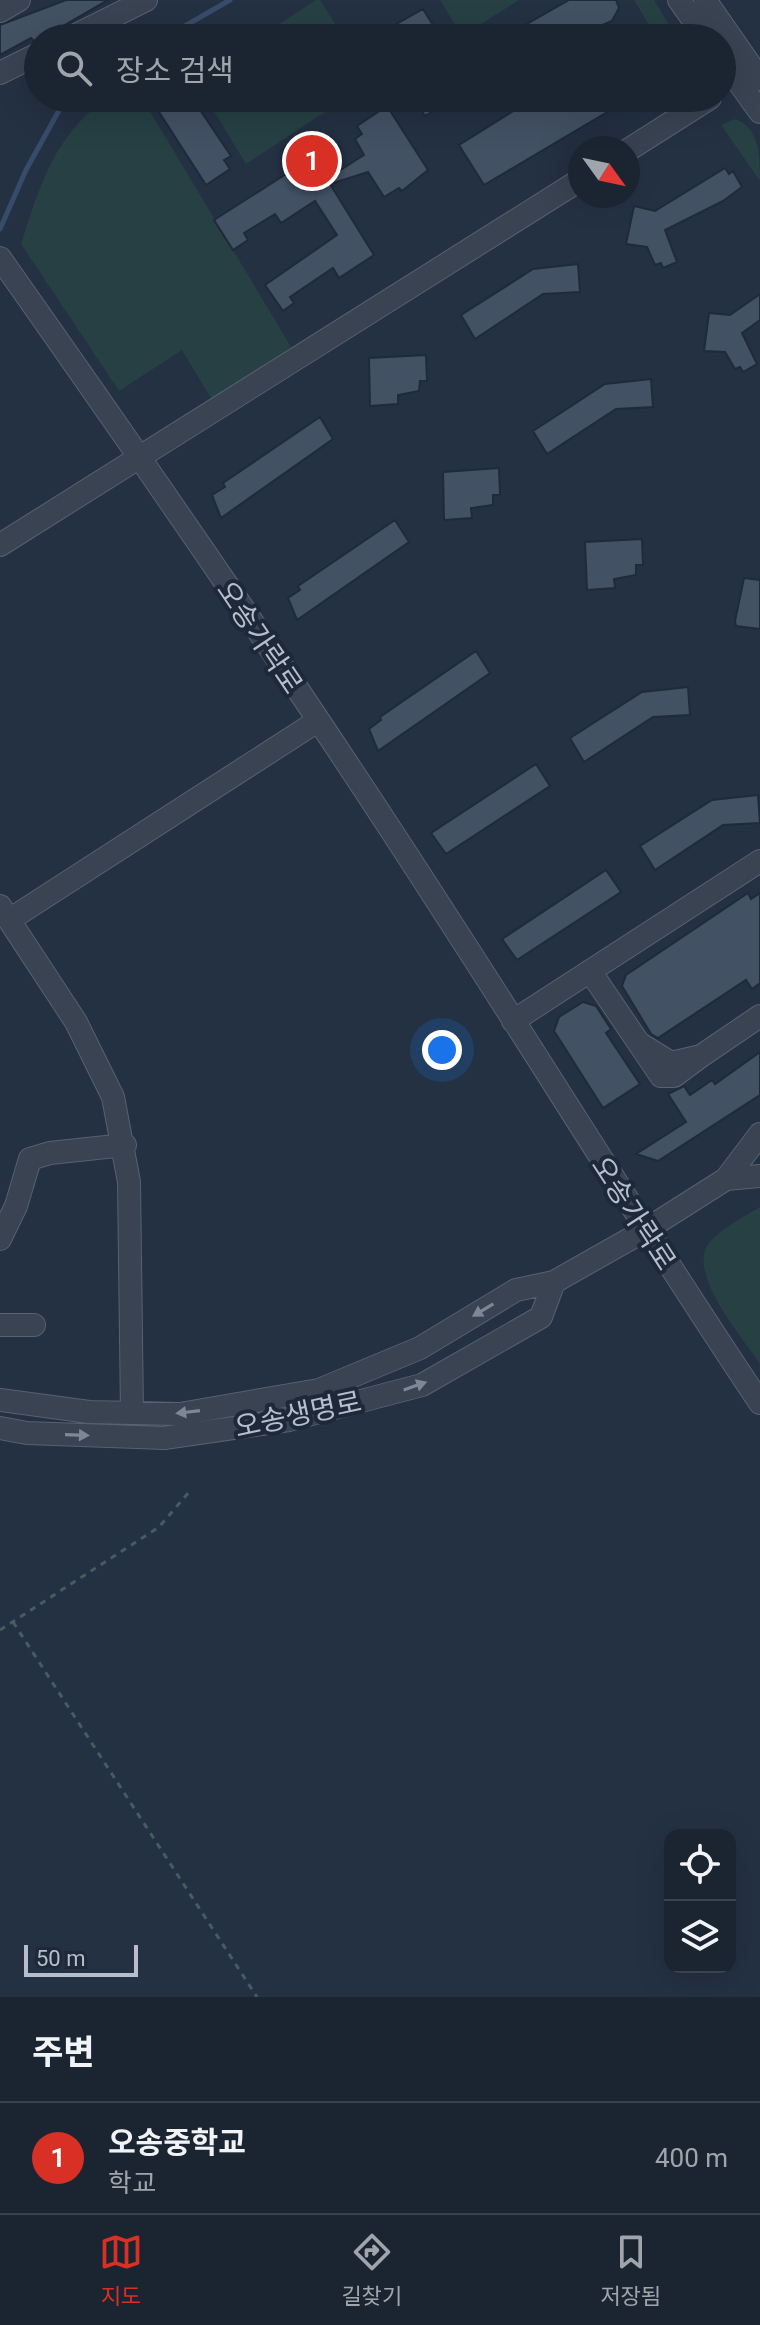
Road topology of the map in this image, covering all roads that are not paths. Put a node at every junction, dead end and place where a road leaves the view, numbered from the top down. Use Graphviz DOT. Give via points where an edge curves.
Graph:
graph roads {
  1 [pos="19,0"];
  2 [pos="146,0"];
  3 [pos="679,0"];
  4 [pos="705,0"];
  5 [pos="0,11"];
  6 [pos="98,24"];
  7 [pos="696,24"];
  8 [pos="716,24"];
  9 [pos="24,61"];
  10 [pos="0,73"];
  11 [pos="743,80"];
  12 [pos="688,112"];
  13 [pos="760,112"];
  14 [pos="640,142"];
  15 [pos="568,188"];
  16 [pos="0,258"];
  17 [pos="140,457"];
  18 [pos="0,545"];
  19 [pos="316,722"];
  20 [pos="760,861"];
  21 [pos="4,913"];
  22 [pos="590,971"];
  23 [pos="760,1016"];
  24 [pos="513,1021"];
  25 [pos="760,1134"];
  26 [pos="125,1145"];
  27 [pos="760,1176"];
  28 [pos="726,1179"];
  29 [pos="644,1231"];
  30 [pos="0,1239"];
  31 [pos="554,1282"];
  32 [pos="0,1325"];
  33 [pos="34,1325"];
  34 [pos="0,1400"];
  35 [pos="760,1403"];
  36 [pos="132,1413"];
  37 [pos="0,1428"];
  1 -- 5 [label="street"];
  2 -- 6 [label="street"];
  3 -- 7 [label="street"];
  4 -- 8 [label="street"];
  9 -- 10 [label="street"];
  11 -- 13 [label="street"];
  12 -- 14 [label="street"];
  15 -- 17 [label="street"];
  16 -- 17 [label="street, 오송가락로"];
  17 -- 18 [label="street"];
  17 -- 19 [label="street, 오송가락로"];
  19 -- 21 [label="street"];
  19 -- 24 [label="street, 오송가락로"];
  20 -- 22 [label="street"];
  21 -- 26 [label="street" via="76,1022 113,1097"];
  22 -- 23 [label="street" via="664,1078"];
  22 -- 24 [label="street"];
  24 -- 29 [label="street, 오송가락로"];
  25 -- 28 [label="street, 오송생명로"];
  26 -- 30 [label="street" via="30,1159"];
  26 -- 36 [label="street"];
  27 -- 28 [label="street, 오송생명로"];
  28 -- 29 [label="street, 오송생명로"];
  29 -- 31 [label="street, 오송생명로"];
  29 -- 35 [label="street, 오송가락로"];
  31 -- 36 [label="street, 오송생명로, one-way" via="516,1290 420,1348 319,1390 180,1414"];
  37 -- 31 [label="street, 오송생명로, one-way" via="164,1438 289,1420 422,1385 541,1317"];
  32 -- 33 [label="street"];
  34 -- 36 [label="street, 오송생명로"];
}
